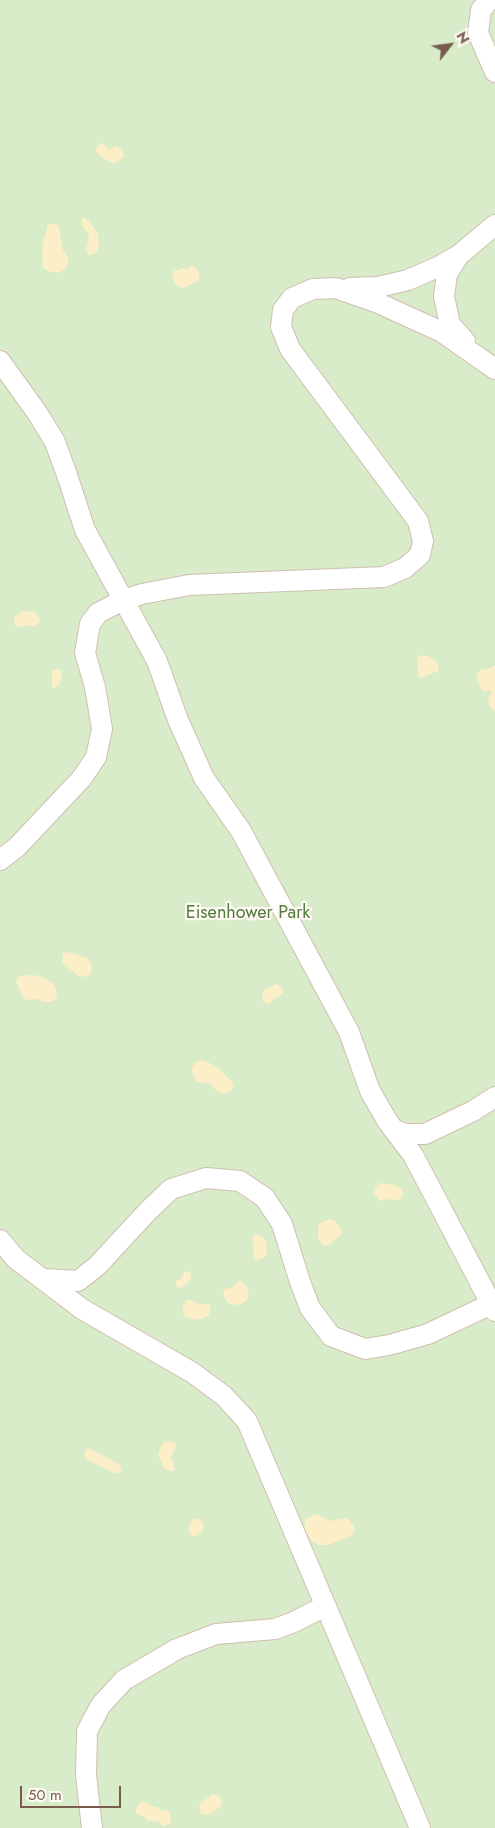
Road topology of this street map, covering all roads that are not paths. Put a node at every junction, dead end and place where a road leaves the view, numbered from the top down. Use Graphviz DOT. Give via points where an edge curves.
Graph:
graph roads {
  1 [pos="489,0"];
  2 [pos="495,72"];
  3 [pos="495,225"];
  4 [pos="459,255"];
  5 [pos="336,288"];
  6 [pos="0,361"];
  7 [pos="487,364"];
  8 [pos="123,600"];
  9 [pos="0,860"];
  10 [pos="495,1097"];
  11 [pos="393,1129"];
  12 [pos="425,1134"];
  13 [pos="413,1155"];
  14 [pos="0,1240"];
  15 [pos="43,1279"];
  16 [pos="493,1307"];
  17 [pos="325,1606"];
  18 [pos="92,1828"];
  19 [pos="420,1828"];
  1 -- 2 [label="lane" via="481,10 478,33"];
  3 -- 4 [label="lane"];
  4 -- 5 [label="lane" via="408,280 378,287"];
  4 -- 7 [label="lane" via="447,274 444,297 450,324"];
  5 -- 7 [label="lane" via="442,332"];
  5 -- 8 [label="lane" via="313,289 292,298 283,310 281,328 290,349 418,521 423,541 420,555 405,568 384,577 189,585"];
  6 -- 8 [label="lane" via="55,442 84,530"];
  8 -- 9 [label="lane" via="98,612 90,624 86,653 102,729 96,757 82,778 17,847"];
  8 -- 11 [label="lane" via="157,661 178,720 204,778 241,831 349,1032 370,1091"];
  10 -- 12 [label="lane" via="474,1111"];
  11 -- 12 [label="lane" via="405,1134"];
  11 -- 13 [label="lane"];
  12 -- 13 [label="lane"];
  13 -- 16 [label="lane"];
  14 -- 15 [label="lane" via="16,1259"];
  15 -- 16 [label="lane" via="78,1281 97,1266 172,1189 206,1178 240,1181 265,1198 282,1224 310,1308 331,1336 365,1349 389,1345 428,1334"];
  15 -- 17 [label="lane" via="82,1309 193,1373 224,1396 247,1421"];
  17 -- 18 [label="lane" via="275,1629 216,1634 177,1649 124,1680 100,1704 88,1731 86,1776"];
  17 -- 19 [label="lane"];
}
